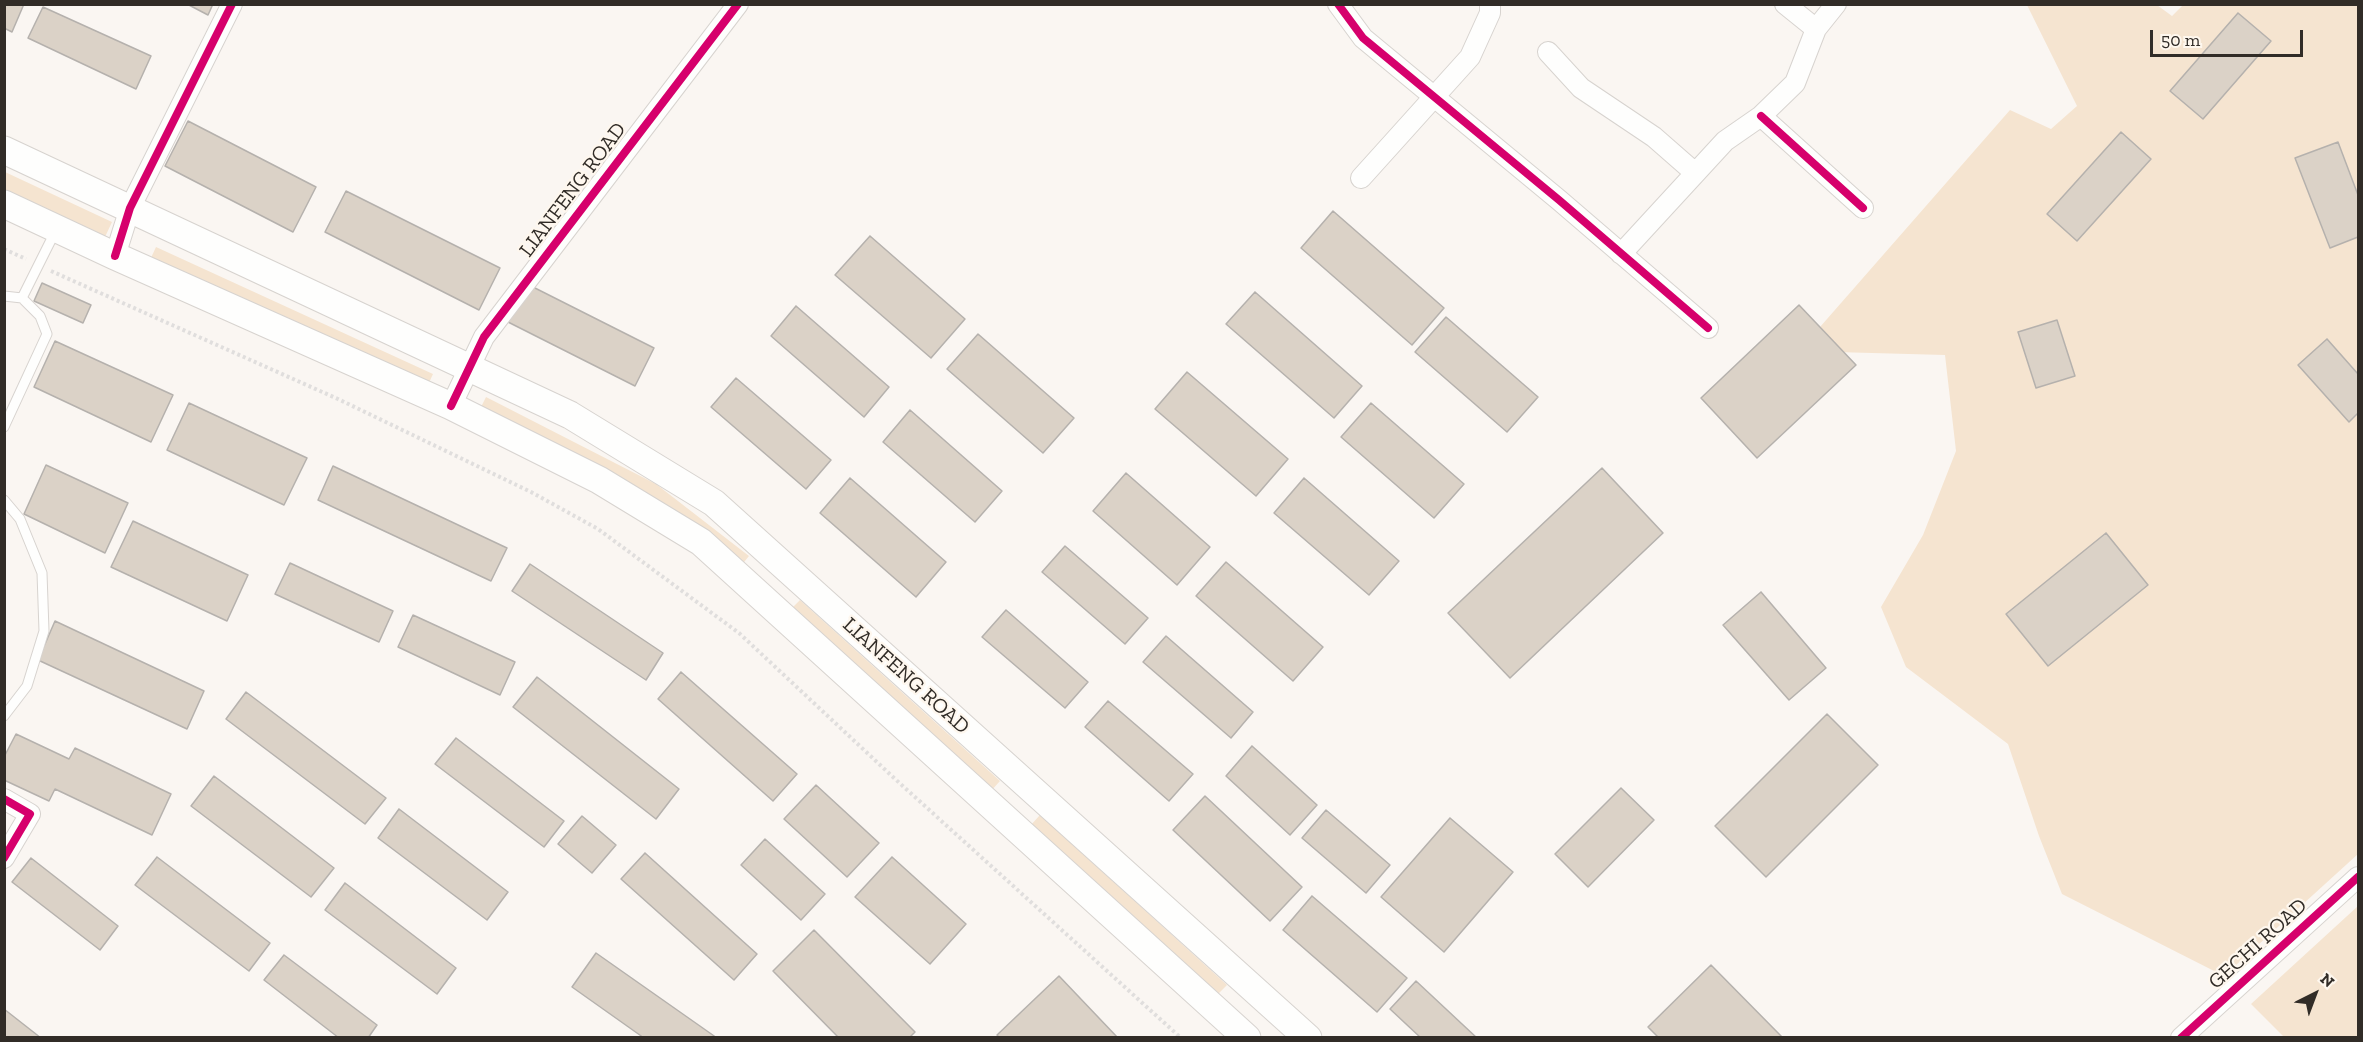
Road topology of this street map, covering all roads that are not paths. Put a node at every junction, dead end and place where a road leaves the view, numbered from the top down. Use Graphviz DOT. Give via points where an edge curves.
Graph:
graph roads {
  1 [pos="232,4"];
  2 [pos="738,4"];
  3 [pos="1338,4"];
  4 [pos="1490,4"];
  5 [pos="1785,4"];
  6 [pos="1836,4"];
  7 [pos="1816,29"];
  8 [pos="1548,52"];
  9 [pos="1433,98"];
  10 [pos="1761,116"];
  11 [pos="4,150"];
  12 [pos="1694,172"];
  13 [pos="1360,178"];
  14 [pos="4,204"];
  15 [pos="130,208"];
  16 [pos="1863,208"];
  17 [pos="57,228"];
  18 [pos="1621,254"];
  19 [pos="115,256"];
  20 [pos="4,296"];
  21 [pos="22,298"];
  22 [pos="1708,328"];
  23 [pos="468,369"];
  24 [pos="451,406"];
  25 [pos="4,427"];
  26 [pos="4,500"];
  27 [pos="4,716"];
  28 [pos="4,800"];
  29 [pos="4,858"];
  30 [pos="2358,877"];
  31 [pos="1247,1038"];
  32 [pos="1308,1038"];
  33 [pos="2181,1038"];
  1 -- 15 [label="street"];
  2 -- 23 [label="street, LIANFENG ROAD" via="484,338"];
  3 -- 9 [label="street" via="1363,38"];
  4 -- 9 [label="street" via="1490,13 1470,57"];
  5 -- 7 [label="street"];
  6 -- 7 [label="street"];
  7 -- 10 [label="street" via="1795,83"];
  8 -- 12 [label="street" via="1581,88 1654,137"];
  9 -- 13 [label="street"];
  9 -- 18 [label="street"];
  10 -- 12 [label="street" via="1725,141"];
  10 -- 16 [label="street"];
  11 -- 15 [label="main road, LIANFENG ROAD"];
  12 -- 18 [label="street"];
  14 -- 17 [label="main road, LIANFENG ROAD"];
  15 -- 19 [label="street"];
  15 -- 23 [label="main road, LIANFENG ROAD"];
  17 -- 19 [label="main road, LIANFENG ROAD"];
  17 -- 21 [label="lane"];
  18 -- 22 [label="street"];
  19 -- 24 [label="main road, LIANFENG ROAD"];
  20 -- 21 [label="lane"];
  21 -- 25 [label="lane" via="40,316 47,334"];
  23 -- 24 [label="street, LIANFENG ROAD"];
  23 -- 32 [label="main road, LIANFENG ROAD" via="570,415 714,503"];
  24 -- 31 [label="main road, LIANFENG ROAD" via="598,480 701,542"];
  26 -- 27 [label="lane" via="20,519 42,573 44,631 27,686"];
  28 -- 29 [label="street" via="30,814"];
  30 -- 33 [label="street, GECHI ROAD"];
}
